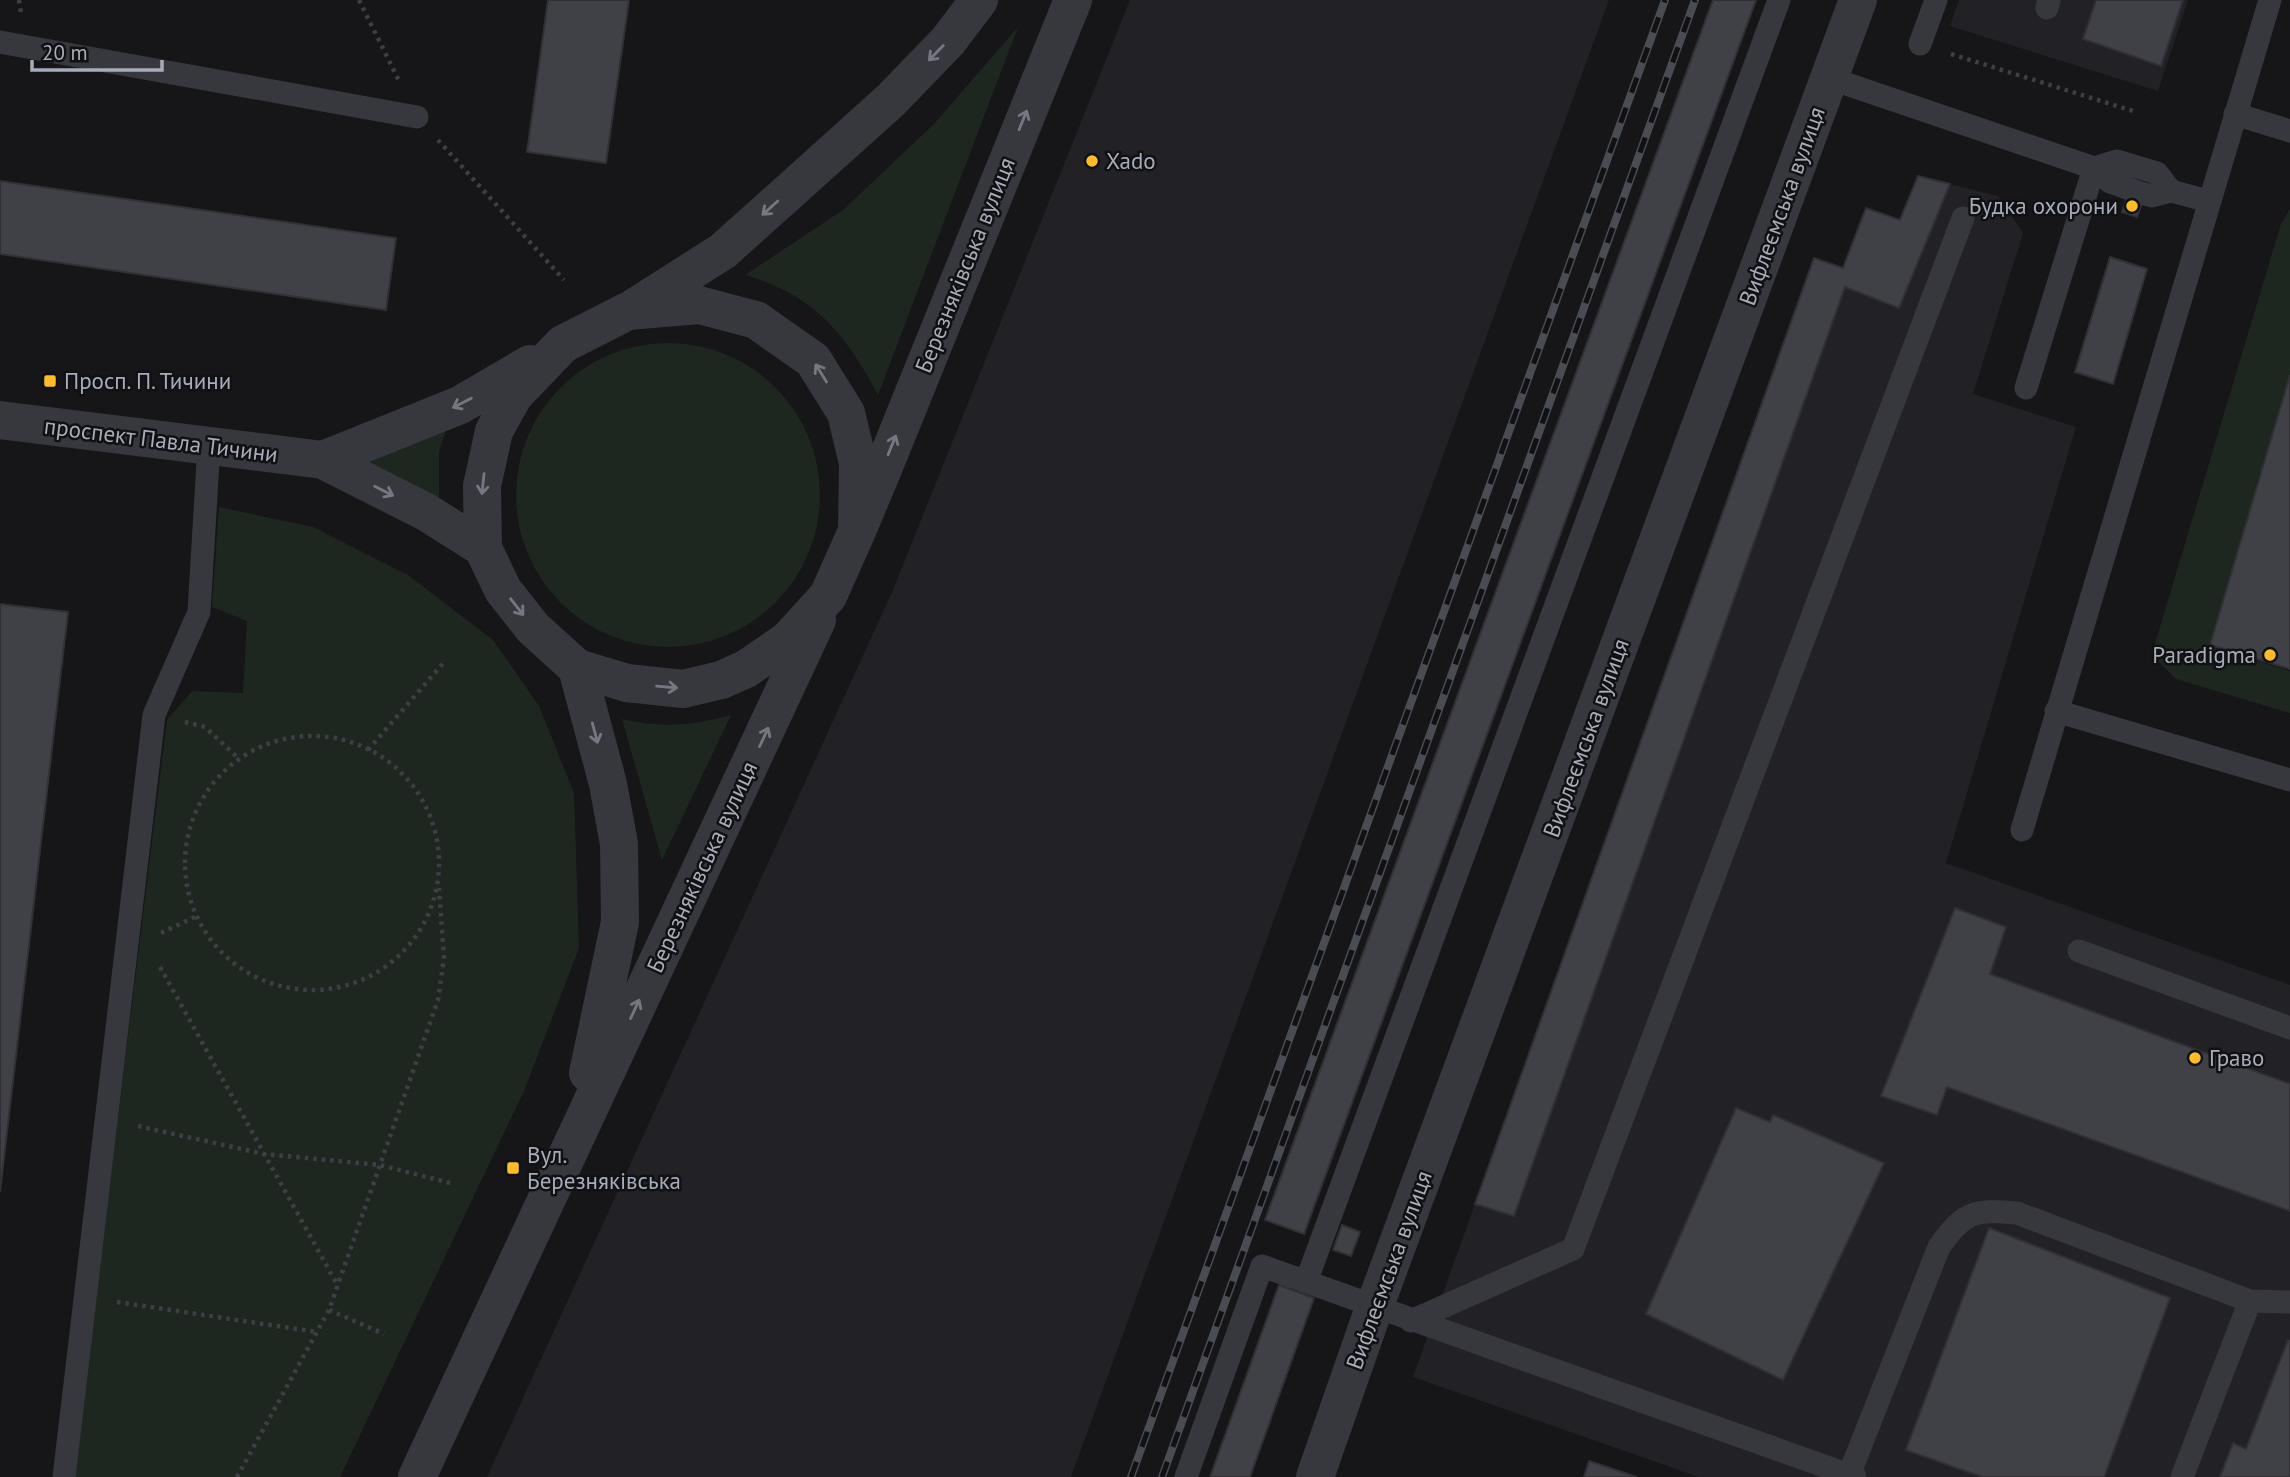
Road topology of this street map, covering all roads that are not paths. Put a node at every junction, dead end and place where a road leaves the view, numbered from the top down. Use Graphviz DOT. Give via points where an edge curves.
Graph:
graph roads {
  1 [pos="979,0"];
  2 [pos="1073,0"];
  3 [pos="1779,0"];
  4 [pos="1858,0"];
  5 [pos="1936,0"];
  6 [pos="2270,0"];
  7 [pos="0,42"];
  8 [pos="1920,44"];
  9 [pos="1829,78"];
  10 [pos="2235,114"];
  11 [pos="417,117"];
  12 [pos="2290,131"];
  13 [pos="2094,168"];
  14 [pos="2208,201"];
  15 [pos="1963,218"];
  16 [pos="628,311"];
  17 [pos="563,344"];
  18 [pos="2026,388"];
  19 [pos="0,420"];
  20 [pos="209,445"];
  21 [pos="323,460"];
  22 [pos="857,531"];
  23 [pos="483,548"];
  24 [pos="828,596"];
  25 [pos="577,668"];
  26 [pos="2056,711"];
  27 [pos="2290,780"];
  28 [pos="2022,830"];
  29 [pos="2080,951"];
  30 [pos="2290,1028"];
  31 [pos="574,1137"];
  32 [pos="1306,1282"];
  33 [pos="2250,1301"];
  34 [pos="2290,1302"];
  35 [pos="1374,1308"];
  36 [pos="1411,1321"];
  37 [pos="1318,1476"];
  38 [pos="1852,1476"];
  39 [pos="64,1477"];
  40 [pos="417,1477"];
  41 [pos="1186,1477"];
  42 [pos="2182,1477"];
  1 -- 16 [label="street, one-way" via="948,41 891,100 723,251"];
  22 -- 2 [label="street, Березняківська вулиця, one-way"];
  3 -- 32 [label="lane"];
  4 -- 9 [label="street, Вифлеємська вулиця"];
  5 -- 8 [label="lane"];
  6 -- 10 [label="lane"];
  7 -- 11 [label="lane"];
  9 -- 13 [label="lane"];
  9 -- 35 [label="street, Вифлеємська вулиця"];
  10 -- 12 [label="lane"];
  10 -- 14 [label="lane"];
  13 -- 14 [label="lane" via="2110,182 2152,196 2171,191"];
  13 -- 18 [label="lane"];
  14 -- 26 [label="lane"];
  15 -- 36 [label="lane" via="1573,1249"];
  16 -- 17 [label="street, проспект Павла Тичини"];
  22 -- 16 [label="street, one-way" via="859,463 846,413 813,360 757,320 699,305"];
  17 -- 21 [label="street, проспект Павла Тичини, one-way" via="460,405"];
  17 -- 23 [label="street, one-way" via="514,395 494,431 482,486"];
  19 -- 20 [label="street, проспект Павла Тичини"];
  20 -- 21 [label="street, проспект Павла Тичини"];
  20 -- 39 [label="lane" via="200,612 154,715 135,922 106,1119"];
  21 -- 23 [label="street, проспект Павла Тичини, one-way" via="426,512"];
  22 -- 24 [label="street, Березняківська вулиця"];
  23 -- 25 [label="street, one-way" via="503,590 533,628"];
  25 -- 24 [label="street, one-way" via="626,683 671,688 722,680 788,640"];
  31 -- 24 [label="street, Березняківська вулиця, one-way"];
  25 -- 31 [label="street, Березняківська вулиця, one-way" via="620,844 620,922"];
  26 -- 27 [label="lane"];
  26 -- 28 [label="lane"];
  29 -- 30 [label="lane"];
  31 -- 40 [label="street, Березняківська вулиця"];
  32 -- 35 [label="lane"];
  32 -- 41 [label="lane" via="1262,1266"];
  33 -- 34 [label="lane"];
  33 -- 38 [label="lane" via="2017,1213 1987,1210 1958,1220 1939,1247"];
  33 -- 42 [label="lane"];
  35 -- 36 [label="lane"];
  35 -- 37 [label="street, Вифлеємська вулиця"];
  36 -- 38 [label="lane"];
}
